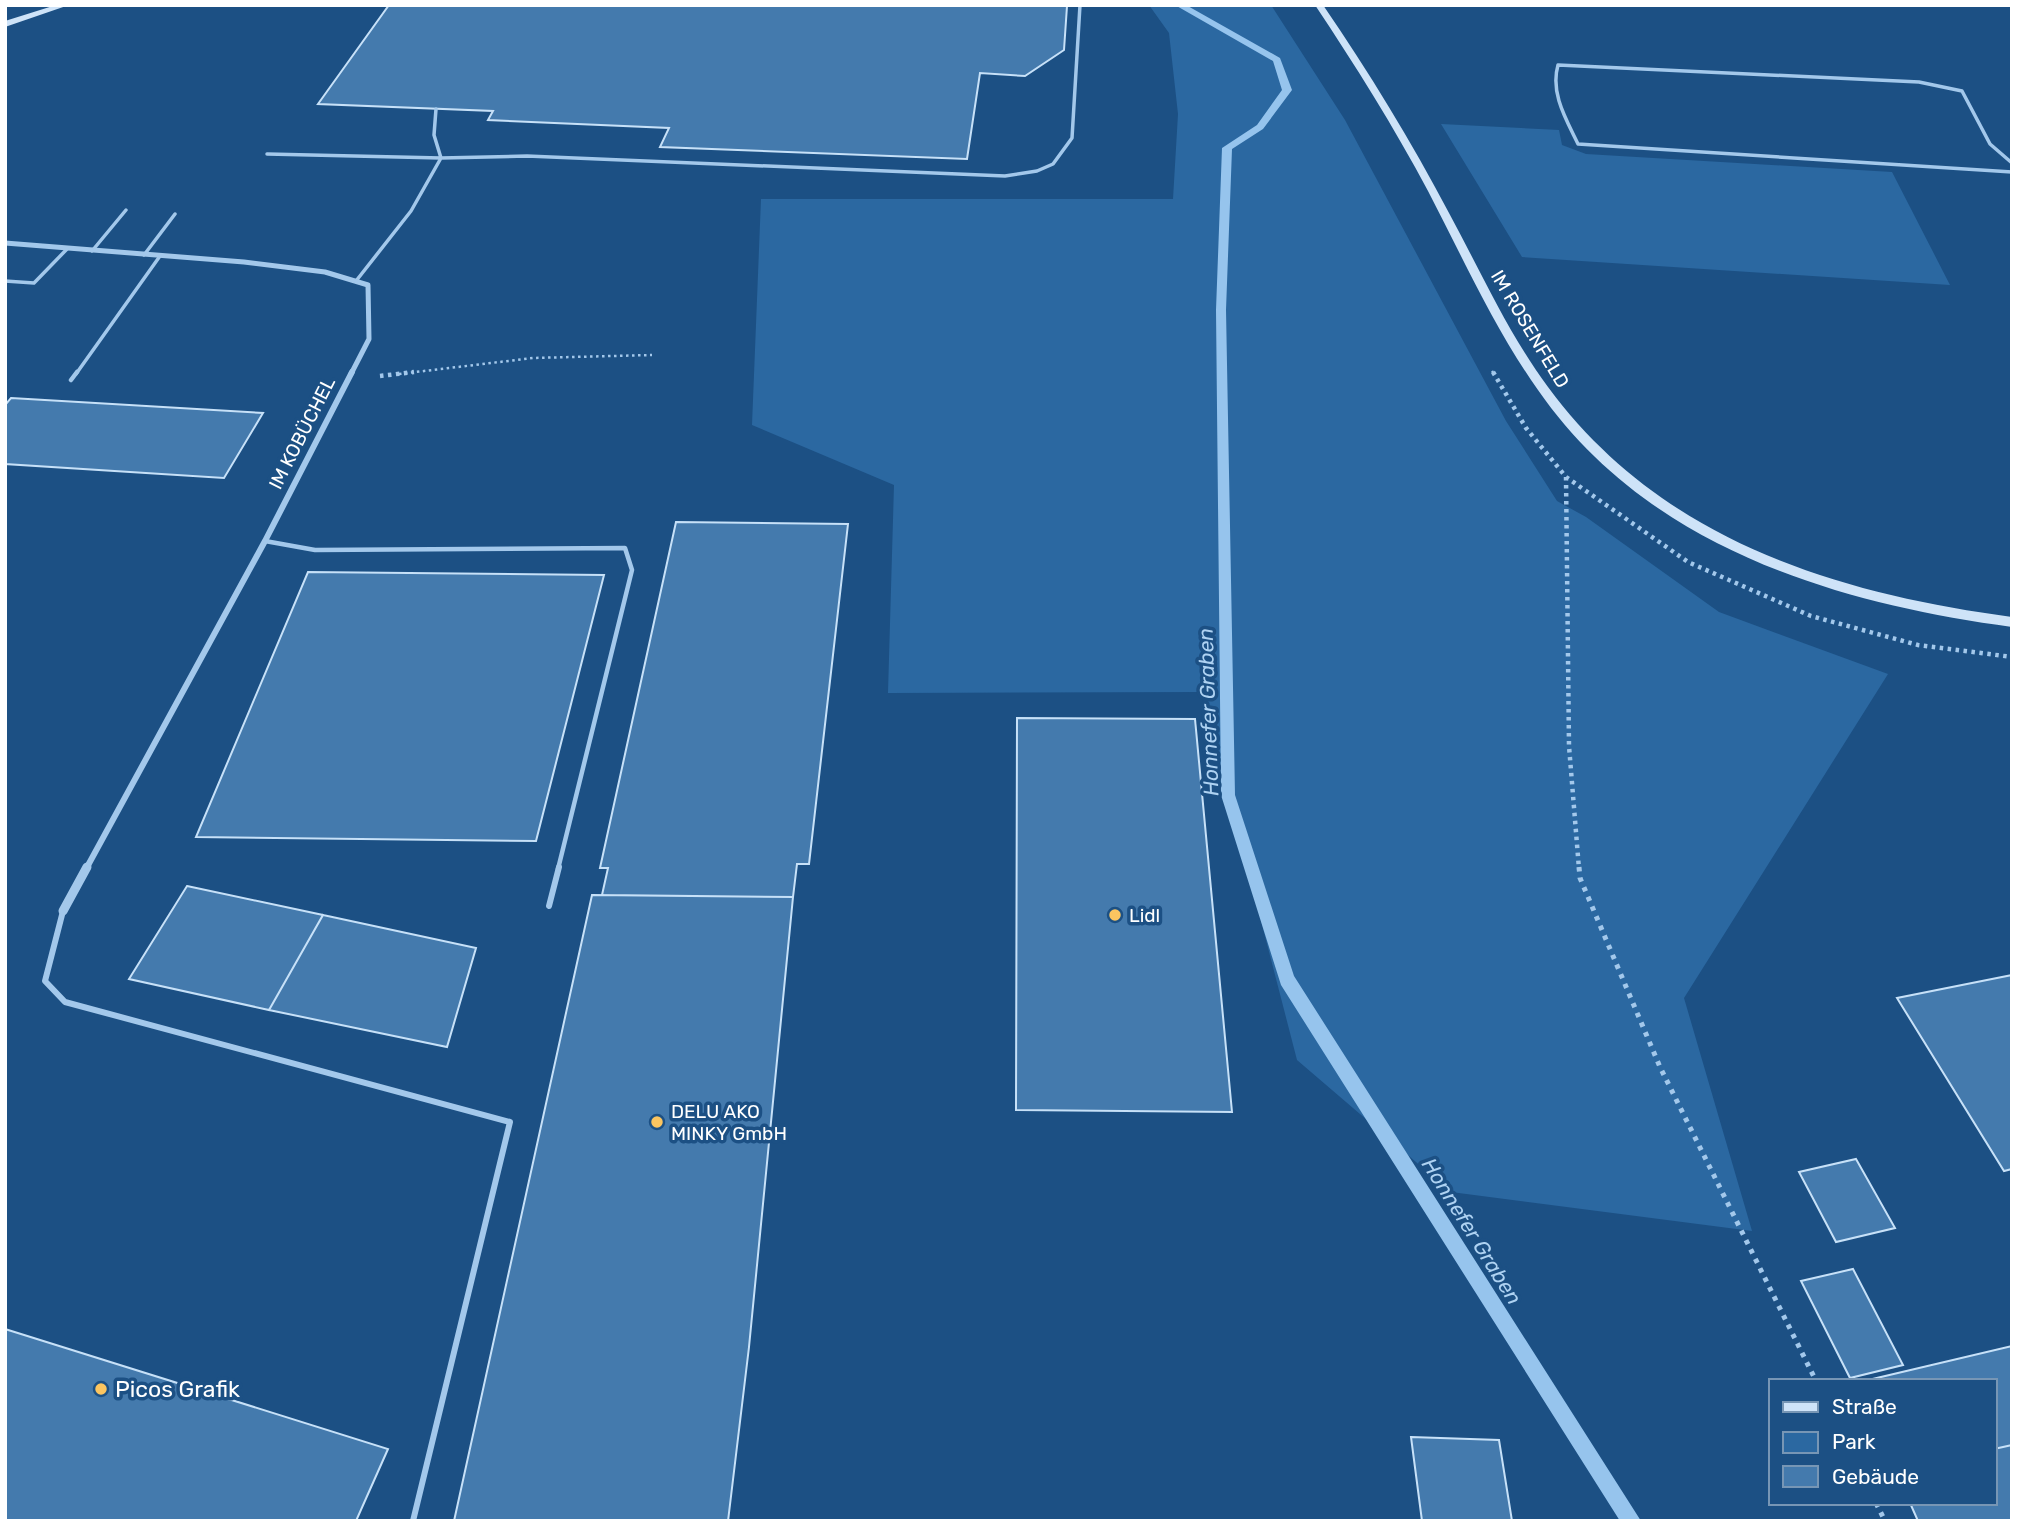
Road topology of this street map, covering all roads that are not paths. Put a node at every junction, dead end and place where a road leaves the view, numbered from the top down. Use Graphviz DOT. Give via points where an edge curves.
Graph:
graph roads {
  1 [pos="65,5"];
  2 [pos="1080,5"];
  3 [pos="1319,5"];
  4 [pos="5,24"];
  5 [pos="436,109"];
  6 [pos="267,154"];
  7 [pos="441,158"];
  8 [pos="2012,163"];
  9 [pos="2012,172"];
  10 [pos="127,210"];
  11 [pos="175,214"];
  12 [pos="5,243"];
  13 [pos="67,249"];
  14 [pos="92,251"];
  15 [pos="144,255"];
  16 [pos="160,256"];
  17 [pos="5,281"];
  18 [pos="356,281"];
  19 [pos="71,380"];
  20 [pos="265,541"];
  21 [pos="2012,622"];
  22 [pos="550,906"];
  23 [pos="63,911"];
  24 [pos="413,1521"];
  1 -- 4 [label="street"];
  2 -- 7 [label="lane" via="1072,138 1063,158 1042,171 1005,176 527,156"];
  3 -- 21 [label="street, IM ROSENFELD" via="1380,97 1521,354 1562,414 1620,475 1688,523 1862,597"];
  5 -- 7 [label="lane" via="434,135"];
  6 -- 7 [label="lane"];
  7 -- 18 [label="lane" via="411,211"];
  8 -- 9 [label="lane" via="1990,144 1962,91 1919,82 1558,65 1553,76 1578,144"];
  10 -- 14 [label="lane"];
  11 -- 15 [label="lane"];
  12 -- 13 [label="street"];
  13 -- 14 [label="street"];
  13 -- 17 [label="lane" via="34,283"];
  14 -- 15 [label="street"];
  15 -- 16 [label="street"];
  16 -- 18 [label="street" via="325,272"];
  16 -- 19 [label="lane"];
  18 -- 20 [label="street, IM KOBÜCHEL" via="368,285 369,339"];
  20 -- 22 [label="lane" via="315,550 625,548 632,570"];
  20 -- 23 [label="street, IM KOBÜCHEL"];
  23 -- 24 [label="lane" via="45,981 65,1002 510,1122"];
}
